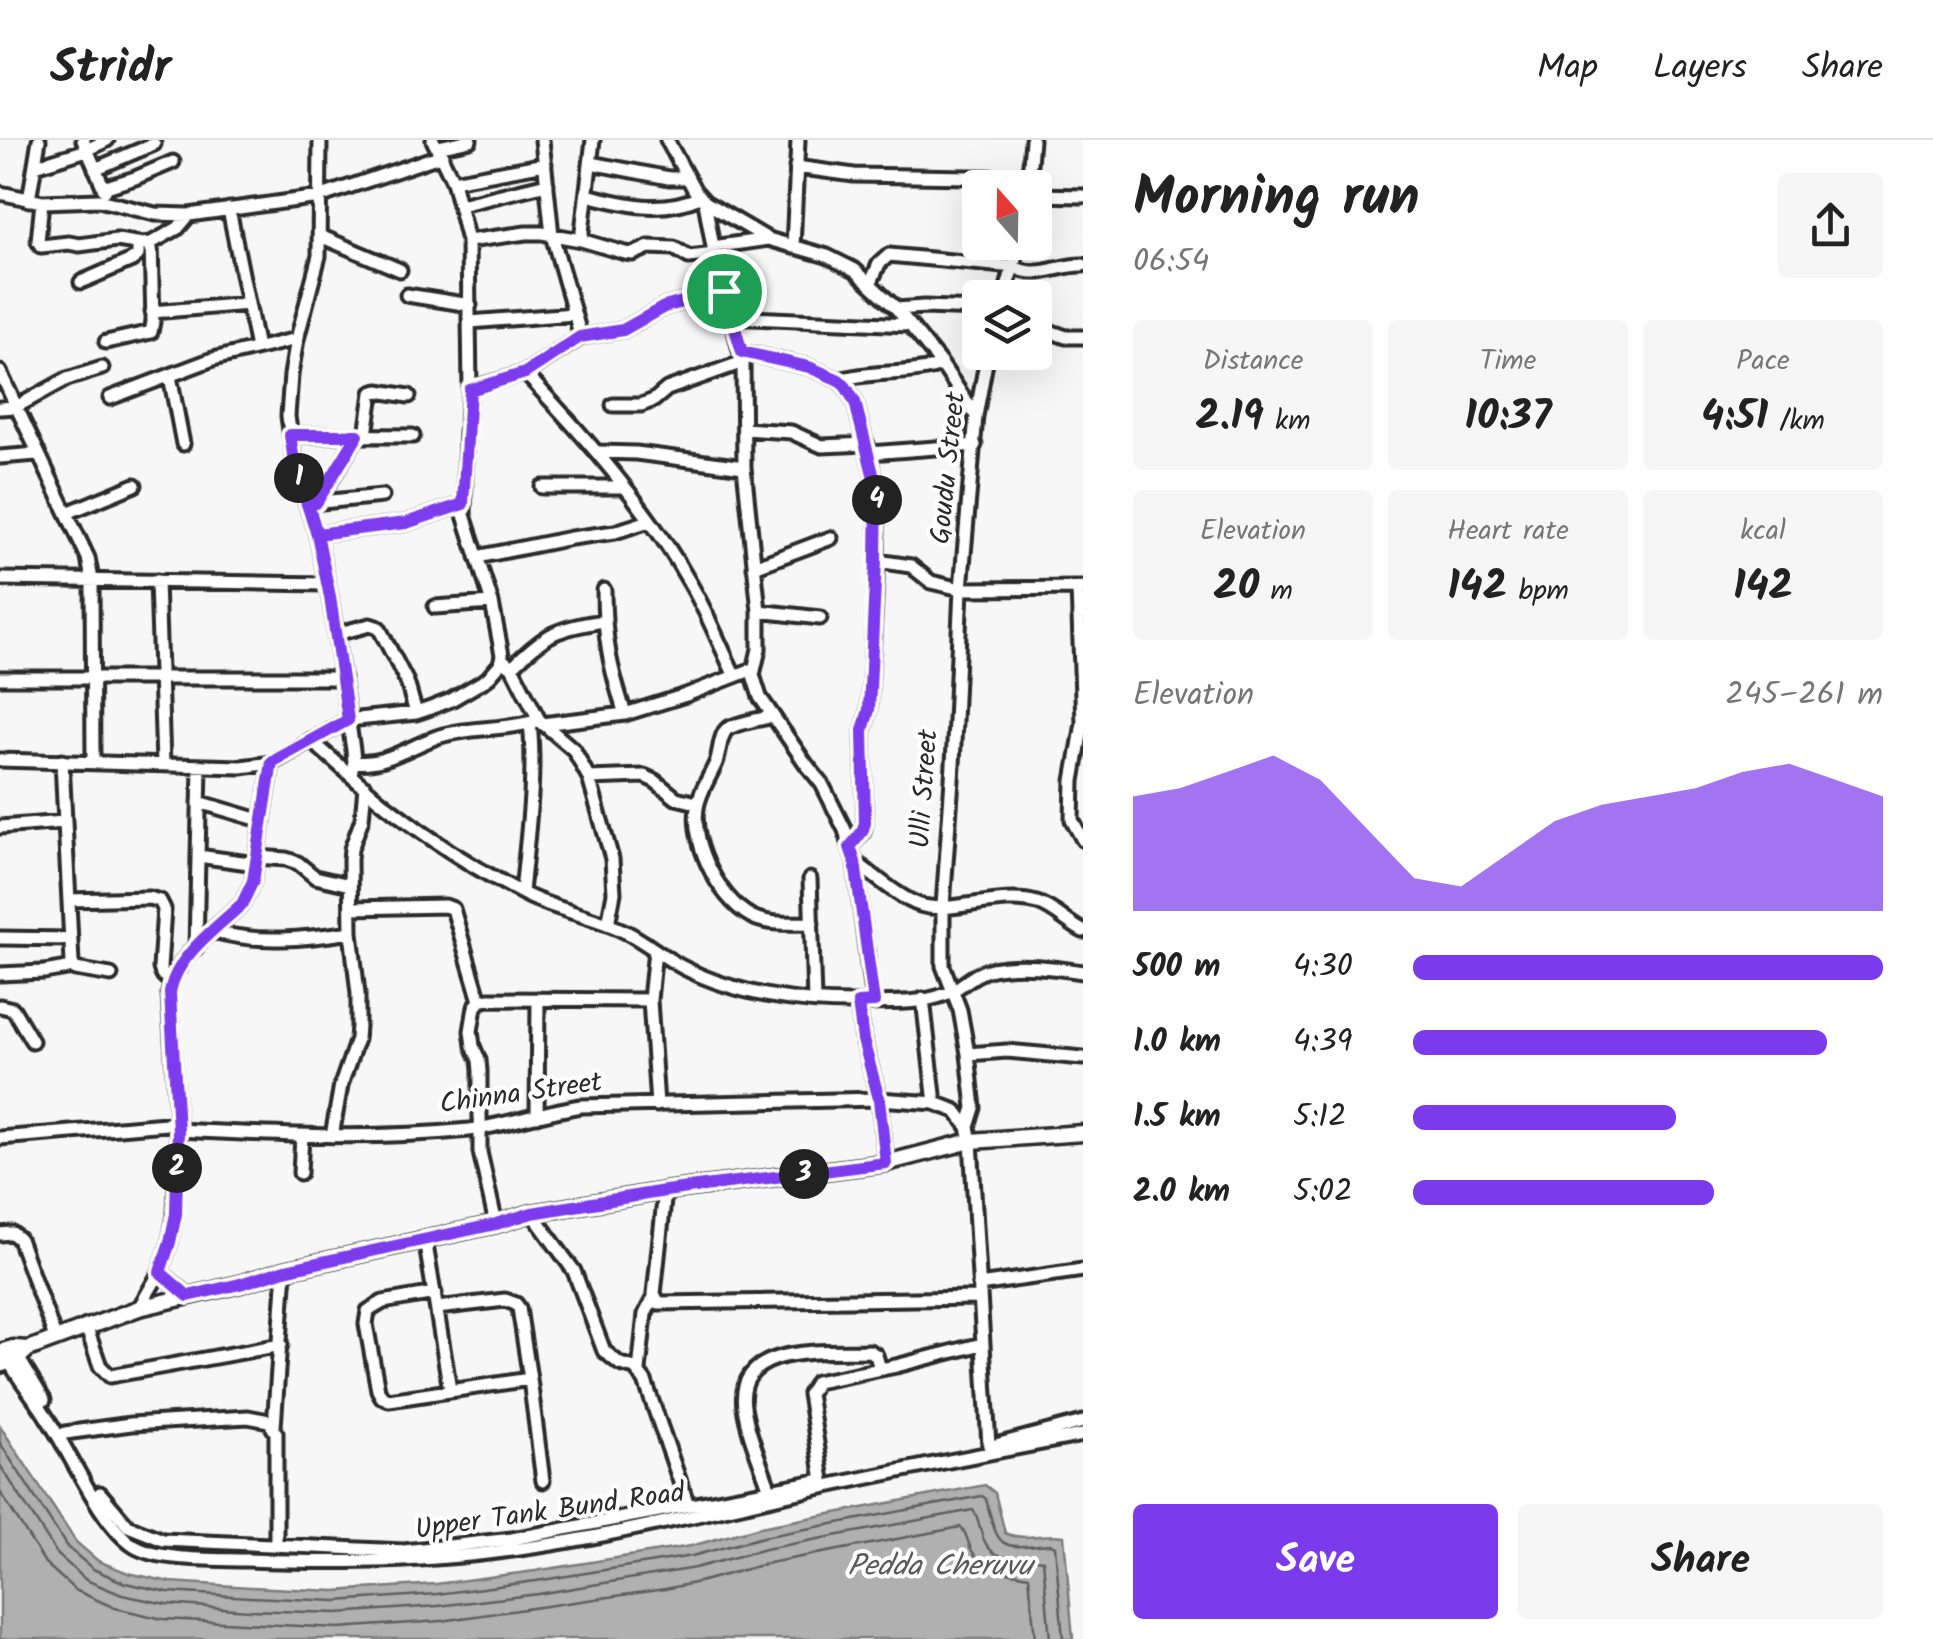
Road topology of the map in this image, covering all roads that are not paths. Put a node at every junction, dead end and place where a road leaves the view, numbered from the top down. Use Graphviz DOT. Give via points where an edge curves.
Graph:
graph roads {
  1 [pos="39,140"];
  2 [pos="108,140"];
  3 [pos="320,140"];
  4 [pos="470,140"];
  5 [pos="542,140"];
  6 [pos="594,140"];
  7 [pos="667,140"];
  8 [pos="798,140"];
  9 [pos="1032,140"];
  10 [pos="154,144"];
  11 [pos="85,145"];
  12 [pos="438,147"];
  13 [pos="173,162"];
  14 [pos="592,163"];
  15 [pos="545,164"];
  16 [pos="35,166"];
  17 [pos="796,167"];
  18 [pos="96,170"];
  19 [pos="1030,170"];
  20 [pos="688,178"];
  21 [pos="962,180"];
  22 [pos="453,181"];
  23 [pos="547,184"];
  24 [pos="103,188"];
  25 [pos="0,193"];
  26 [pos="587,195"];
  27 [pos="1052,195"];
  28 [pos="1083,196"];
  29 [pos="319,197"];
  30 [pos="702,199"];
  31 [pos="35,201"];
  32 [pos="108,201"];
  33 [pos="460,205"];
  34 [pos="229,209"];
  35 [pos="188,215"];
  36 [pos="552,235"];
  37 [pos="320,236"];
  38 [pos="581,240"];
  39 [pos="768,240"];
  40 [pos="468,242"];
  41 [pos="145,243"];
  42 [pos="792,247"];
  43 [pos="714,250"];
  44 [pos="1016,260"];
  45 [pos="1083,265"];
  46 [pos="1014,267"];
  47 [pos="400,270"];
  48 [pos="1010,280"];
  49 [pos="81,282"];
  50 [pos="870,284"];
  51 [pos="724,291"];
  52 [pos="408,294"];
  53 [pos="248,304"];
  54 [pos="470,305"];
  55 [pos="897,309"];
  56 [pos="962,309"];
  57 [pos="152,312"];
  58 [pos="574,314"];
  59 [pos="731,317"];
  60 [pos="470,322"];
  61 [pos="910,325"];
  62 [pos="1052,333"];
  63 [pos="1083,336"];
  64 [pos="580,337"];
  65 [pos="297,339"];
  66 [pos="106,342"];
  67 [pos="257,348"];
  68 [pos="743,357"];
  69 [pos="942,364"];
  70 [pos="102,368"];
  71 [pos="985,370"];
  72 [pos="0,372"];
  73 [pos="525,373"];
  74 [pos="170,376"];
  75 [pos="839,380"];
  76 [pos="470,390"];
  77 [pos="410,396"];
  78 [pos="110,398"];
  79 [pos="613,405"];
  80 [pos="16,407"];
  81 [pos="0,408"];
  82 [pos="976,416"];
  83 [pos="744,429"];
  84 [pos="290,435"];
  85 [pos="362,435"];
  86 [pos="413,436"];
  87 [pos="183,444"];
  88 [pos="975,446"];
  89 [pos="868,449"];
  90 [pos="599,452"];
  91 [pos="38,454"];
  92 [pos="0,456"];
  93 [pos="744,468"];
  94 [pos="135,485"];
  95 [pos="542,487"];
  96 [pos="624,487"];
  97 [pos="382,496"];
  98 [pos="312,503"];
  99 [pos="463,504"];
  100 [pos="68,513"];
  101 [pos="648,520"];
  102 [pos="317,534"];
  103 [pos="831,538"];
  104 [pos="477,557"];
  105 [pos="876,561"];
  106 [pos="754,567"];
  107 [pos="0,579"];
  108 [pos="92,580"];
  109 [pos="157,582"];
  110 [pos="327,584"];
  111 [pos="1080,588"];
  112 [pos="961,589"];
  113 [pos="604,590"];
  114 [pos="492,602"];
  115 [pos="435,607"];
  116 [pos="759,611"];
  117 [pos="820,618"];
  118 [pos="604,621"];
  119 [pos="336,634"];
  120 [pos="507,663"];
  121 [pos="753,669"];
  122 [pos="734,676"];
  123 [pos="0,678"];
  124 [pos="91,678"];
  125 [pos="160,678"];
  126 [pos="343,678"];
  127 [pos="416,713"];
  128 [pos="626,714"];
  129 [pos="772,716"];
  130 [pos="348,720"];
  131 [pos="537,722"];
  132 [pos="310,740"];
  133 [pos="0,760"];
  134 [pos="62,761"];
  135 [pos="93,762"];
  136 [pos="272,762"];
  137 [pos="163,764"];
  138 [pos="200,766"];
  139 [pos="352,768"];
  140 [pos="589,778"];
  141 [pos="366,786"];
  142 [pos="200,802"];
  143 [pos="697,803"];
  144 [pos="263,821"];
  145 [pos="64,822"];
  146 [pos="0,826"];
  147 [pos="1083,840"];
  148 [pos="850,847"];
  149 [pos="198,856"];
  150 [pos="256,860"];
  151 [pos="855,862"];
  152 [pos="810,879"];
  153 [pos="350,884"];
  154 [pos="522,893"];
  155 [pos="69,900"];
  156 [pos="943,906"];
  157 [pos="350,908"];
  158 [pos="812,923"];
  159 [pos="608,924"];
  160 [pos="214,931"];
  161 [pos="1083,931"];
  162 [pos="350,932"];
  163 [pos="0,938"];
  164 [pos="71,940"];
  165 [pos="196,948"];
  166 [pos="655,950"];
  167 [pos="73,967"];
  168 [pos="1083,972"];
  169 [pos="0,974"];
  170 [pos="110,976"];
  171 [pos="171,983"];
  172 [pos="952,991"];
  173 [pos="538,999"];
  174 [pos="650,1000"];
  175 [pos="814,1000"];
  176 [pos="923,1000"];
  177 [pos="480,1001"];
  178 [pos="874,1002"];
  179 [pos="858,1003"];
  180 [pos="0,1006"];
  181 [pos="32,1040"];
  182 [pos="968,1054"];
  183 [pos="1083,1058"];
  184 [pos="879,1099"];
  185 [pos="935,1103"];
  186 [pos="657,1105"];
  187 [pos="537,1116"];
  188 [pos="178,1127"];
  189 [pos="479,1128"];
  190 [pos="1083,1133"];
  191 [pos="969,1134"];
  192 [pos="302,1136"];
  193 [pos="332,1136"];
  194 [pos="0,1138"];
  195 [pos="886,1163"];
  196 [pos="300,1172"];
  197 [pos="665,1191"];
  198 [pos="532,1213"];
  199 [pos="496,1224"];
  200 [pos="0,1234"];
  201 [pos="425,1239"];
  202 [pos="285,1270"];
  203 [pos="1083,1270"];
  204 [pos="160,1272"];
  205 [pos="979,1291"];
  206 [pos="435,1293"];
  207 [pos="188,1296"];
  208 [pos="654,1297"];
  209 [pos="139,1308"];
  210 [pos="437,1308"];
  211 [pos="86,1326"];
  212 [pos="55,1338"];
  213 [pos="982,1344"];
  214 [pos="281,1345"];
  215 [pos="10,1355"];
  216 [pos="880,1368"];
  217 [pos="639,1371"];
  218 [pos="530,1379"];
  219 [pos="450,1390"];
  220 [pos="1083,1422"];
  221 [pos="274,1427"];
  222 [pos="65,1433"];
  223 [pos="1083,1435"];
  224 [pos="990,1446"];
  225 [pos="824,1480"];
  226 [pos="543,1481"];
  227 [pos="770,1490"];
  228 [pos="688,1506"];
  229 [pos="276,1546"];
  1 -- 16 [label="street"];
  2 -- 11 [label="street"];
  3 -- 29 [label="street"];
  4 -- 12 [label="street"];
  5 -- 15 [label="street"];
  6 -- 14 [label="street"];
  7 -- 20 [label="street"];
  8 -- 17 [label="street"];
  9 -- 19 [label="street"];
  10 -- 18 [label="street"];
  11 -- 16 [label="street"];
  11 -- 18 [label="street"];
  12 -- 22 [label="street"];
  12 -- 29 [label="street"];
  13 -- 24 [label="street"];
  14 -- 20 [label="street"];
  14 -- 26 [label="street"];
  15 -- 22 [label="street"];
  15 -- 23 [label="street"];
  16 -- 31 [label="street"];
  17 -- 21 [label="street"];
  17 -- 42 [label="street"];
  18 -- 24 [label="street"];
  20 -- 30 [label="street"];
  22 -- 33 [label="street"];
  23 -- 33 [label="street"];
  23 -- 36 [label="street"];
  24 -- 32 [label="street"];
  25 -- 31 [label="street"];
  26 -- 30 [label="street" via="654,207"];
  26 -- 38 [label="street"];
  27 -- 28 [label="street"];
  29 -- 34 [label="street"];
  29 -- 37 [label="street"];
  30 -- 39 [label="street"];
  30 -- 43 [label="street"];
  31 -- 32 [label="street"];
  31 -- 41 [label="street" via="41,246"];
  32 -- 35 [label="street"];
  33 -- 40 [label="street"];
  34 -- 35 [label="street"];
  34 -- 53 [label="street"];
  35 -- 41 [label="street" via="178,228"];
  36 -- 38 [label="street"];
  36 -- 40 [label="street"];
  36 -- 58 [label="street"];
  37 -- 47 [label="street"];
  37 -- 65 [label="street"];
  38 -- 43 [label="street" via="633,254 649,247 674,248 689,257"];
  39 -- 42 [label="street"];
  39 -- 43 [label="street"];
  40 -- 54 [label="street"];
  41 -- 49 [label="street" via="132,260"];
  41 -- 57 [label="street"];
  42 -- 50 [label="street" via="827,256"];
  43 -- 51 [label="street"];
  44 -- 46 [label="street"];
  45 -- 46 [label="street" via="1036,273"];
  46 -- 48 [label="street"];
  46 -- 50 [label="street" via="889,255"];
  50 -- 55 [label="street"];
  51 -- 59 [label="street"];
  51 -- 64 [label="street" via="664,307 623,330"];
  52 -- 54 [label="street"];
  53 -- 57 [label="street"];
  53 -- 67 [label="street"];
  54 -- 60 [label="street"];
  55 -- 56 [label="street"];
  55 -- 61 [label="street"];
  57 -- 66 [label="street" via="151,332"];
  58 -- 60 [label="street"];
  58 -- 64 [label="street"];
  59 -- 61 [label="street"];
  59 -- 68 [label="street"];
  60 -- 76 [label="street"];
  61 -- 69 [label="street"];
  62 -- 63 [label="street"];
  64 -- 73 [label="street"];
  65 -- 67 [label="street"];
  65 -- 84 [label="street"];
  67 -- 74 [label="street"];
  68 -- 75 [label="street" via="809,367"];
  68 -- 79 [label="street" via="641,405"];
  68 -- 83 [label="street"];
  69 -- 75 [label="street"];
  69 -- 82 [label="street"];
  70 -- 80 [label="street"];
  71 -- 82 [label="street, Goudu Street"];
  72 -- 80 [label="street"];
  73 -- 76 [label="street"];
  73 -- 90 [label="street"];
  74 -- 78 [label="street"];
  74 -- 87 [label="street"];
  75 -- 89 [label="street" via="852,396"];
  76 -- 99 [label="street"];
  77 -- 85 [label="street" via="372,393"];
  80 -- 81 [label="street"];
  80 -- 91 [label="street"];
  82 -- 88 [label="street, Goudu Street"];
  83 -- 89 [label="street"];
  83 -- 93 [label="street"];
  84 -- 85 [label="street"];
  84 -- 98 [label="street" via="295,468"];
  85 -- 86 [label="street"];
  85 -- 98 [label="street"];
  88 -- 89 [label="street"];
  88 -- 112 [label="street, Goudu Street"];
  89 -- 105 [label="street" via="877,490"];
  90 -- 93 [label="street"];
  90 -- 96 [label="street"];
  91 -- 92 [label="street"];
  91 -- 100 [label="street"];
  93 -- 106 [label="street"];
  94 -- 100 [label="street"];
  95 -- 96 [label="street"];
  96 -- 101 [label="street"];
  97 -- 98 [label="street"];
  98 -- 102 [label="street"];
  99 -- 102 [label="street" via="406,523"];
  99 -- 104 [label="street"];
  100 -- 108 [label="street"];
  101 -- 104 [label="street"];
  101 -- 122 [label="street" via="693,588"];
  102 -- 110 [label="street"];
  103 -- 106 [label="street"];
  104 -- 114 [label="street"];
  105 -- 112 [label="street" via="911,566 931,582"];
  105 -- 148 [label="street" via="863,730 865,823"];
  106 -- 116 [label="street"];
  107 -- 108 [label="street"];
  108 -- 109 [label="street"];
  108 -- 124 [label="street"];
  109 -- 110 [label="street"];
  109 -- 125 [label="street"];
  110 -- 119 [label="street"];
  111 -- 112 [label="street"];
  111 -- 147 [label="street" via="1083,723 1072,820"];
  112 -- 156 [label="street, Ulli Street"];
  113 -- 118 [label="street"];
  114 -- 115 [label="street"];
  114 -- 120 [label="street"];
  116 -- 117 [label="street"];
  116 -- 121 [label="street"];
  118 -- 120 [label="street" via="556,631"];
  118 -- 128 [label="street"];
  119 -- 126 [label="street"];
  119 -- 127 [label="street" via="379,628"];
  120 -- 127 [label="street" via="451,700"];
  120 -- 131 [label="street"];
  121 -- 122 [label="street"];
  121 -- 129 [label="street"];
  122 -- 128 [label="street"];
  123 -- 124 [label="street"];
  124 -- 125 [label="street"];
  124 -- 135 [label="street"];
  125 -- 126 [label="street"];
  125 -- 137 [label="street"];
  126 -- 130 [label="street"];
  127 -- 130 [label="street"];
  128 -- 131 [label="street"];
  129 -- 143 [label="street" via="728,729"];
  129 -- 148 [label="street" via="829,796"];
  130 -- 132 [label="street"];
  130 -- 139 [label="street"];
  131 -- 139 [label="street" via="450,733"];
  131 -- 140 [label="street" via="574,750"];
  131 -- 154 [label="street"];
  132 -- 136 [label="street"];
  132 -- 139 [label="street"];
  133 -- 134 [label="street"];
  134 -- 135 [label="street"];
  134 -- 145 [label="street"];
  135 -- 137 [label="street"];
  136 -- 138 [label="street"];
  136 -- 144 [label="street"];
  137 -- 138 [label="street"];
  138 -- 142 [label="street"];
  139 -- 141 [label="street"];
  140 -- 143 [label="street" via="644,776 676,798"];
  140 -- 159 [label="street" via="612,859"];
  141 -- 153 [label="street"];
  141 -- 154 [label="street" via="438,842"];
  142 -- 144 [label="street"];
  142 -- 149 [label="street"];
  143 -- 158 [label="street" via="706,858 732,900 761,920"];
  144 -- 150 [label="street"];
  145 -- 146 [label="street"];
  145 -- 155 [label="street"];
  148 -- 151 [label="street"];
  149 -- 150 [label="street"];
  149 -- 165 [label="street"];
  150 -- 153 [label="street" via="286,859"];
  150 -- 160 [label="street" via="248,894"];
  151 -- 156 [label="street" via="914,903"];
  151 -- 178 [label="street"];
  152 -- 158 [label="street"];
  153 -- 157 [label="street"];
  154 -- 159 [label="street"];
  155 -- 164 [label="street"];
  155 -- 171 [label="street" via="160,900 160,968"];
  156 -- 161 [label="street" via="1035,902"];
  156 -- 172 [label="street, Ulli Street" via="942,966"];
  157 -- 162 [label="street"];
  157 -- 177 [label="street" via="452,909"];
  158 -- 175 [label="street"];
  159 -- 166 [label="street"];
  160 -- 162 [label="street" via="244,938"];
  160 -- 165 [label="street"];
  162 -- 193 [label="street" via="357,1039"];
  163 -- 164 [label="street"];
  164 -- 167 [label="street"];
  165 -- 171 [label="street"];
  166 -- 174 [label="street"];
  166 -- 175 [label="street" via="703,978"];
  167 -- 169 [label="street"];
  167 -- 170 [label="street"];
  168 -- 172 [label="street" via="989,969"];
  171 -- 188 [label="street"];
  172 -- 176 [label="street"];
  172 -- 182 [label="street, Ulli Street"];
  173 -- 174 [label="street"];
  173 -- 177 [label="street"];
  173 -- 187 [label="street"];
  174 -- 186 [label="street"];
  175 -- 179 [label="street"];
  176 -- 178 [label="street"];
  176 -- 185 [label="street"];
  177 -- 189 [label="street" via="472,1031 480,1071"];
  178 -- 179 [label="street"];
  179 -- 184 [label="street"];
  180 -- 181 [label="street" via="13,1008"];
  182 -- 183 [label="street"];
  182 -- 191 [label="street, Ulli Street" via="974,1108"];
  184 -- 185 [label="street, Chinna Street"];
  184 -- 186 [label="street, Chinna Street"];
  184 -- 195 [label="street"];
  185 -- 191 [label="street" via="956,1110"];
  186 -- 187 [label="street, Chinna Street" via="581,1106"];
  187 -- 189 [label="street, Chinna Street"];
  188 -- 192 [label="street, Chinna Street"];
  188 -- 194 [label="street, Chinna Street"];
  188 -- 204 [label="street" via="176,1214"];
  189 -- 193 [label="street, Chinna Street"];
  189 -- 199 [label="street"];
  190 -- 191 [label="main road"];
  191 -- 195 [label="main road"];
  191 -- 205 [label="street, Ulli Street"];
  192 -- 193 [label="street, Chinna Street"];
  192 -- 196 [label="street"];
  195 -- 197 [label="main road"];
  197 -- 198 [label="main road"];
  197 -- 208 [label="street"];
  198 -- 199 [label="main road"];
  198 -- 217 [label="street" via="574,1271 604,1351"];
  199 -- 201 [label="main road"];
  200 -- 212 [label="street" via="20,1238"];
  201 -- 202 [label="main road"];
  201 -- 206 [label="street"];
  202 -- 207 [label="main road"];
  202 -- 214 [label="street"];
  203 -- 205 [label="street"];
  204 -- 207 [label="street"];
  204 -- 209 [label="street"];
  205 -- 208 [label="street" via="664,1305"];
  205 -- 213 [label="street, Ulli Street"];
  206 -- 210 [label="street"];
  206 -- 219 [label="street" via="376,1305 366,1324 382,1398"];
  207 -- 209 [label="main road"];
  208 -- 217 [label="street" via="645,1314"];
  209 -- 211 [label="main road"];
  210 -- 218 [label="street" via="516,1304"];
  210 -- 219 [label="street"];
  211 -- 212 [label="main road"];
  211 -- 214 [label="street" via="100,1366 118,1377"];
  212 -- 215 [label="main road"];
  213 -- 216 [label="street"];
  213 -- 224 [label="street, Ulli Street"];
  214 -- 221 [label="street"];
  215 -- 222 [label="street, Upper Tank Bund Road"];
  215 -- 223 [label="street, Upper Tank Bund Road" via="115,1528 152,1553 198,1559 436,1558 520,1548"];
  216 -- 225 [label="street" via="823,1379 810,1390"];
  216 -- 227 [label="street" via="869,1351 774,1358 753,1372 744,1411"];
  217 -- 228 [label="street"];
  218 -- 219 [label="street"];
  218 -- 226 [label="street"];
  220 -- 224 [label="street, Upper Tank Bund Road"];
  221 -- 222 [label="street" via="248,1418"];
  221 -- 229 [label="street"];
  222 -- 229 [label="street, Upper Tank Bund Road" via="102,1497 128,1526 162,1540"];
  224 -- 225 [label="street, Upper Tank Bund Road"];
  225 -- 227 [label="street, Upper Tank Bund Road"];
  227 -- 228 [label="street, Upper Tank Bund Road"];
  228 -- 229 [label="street, Upper Tank Bund Road" via="404,1552"];
}
